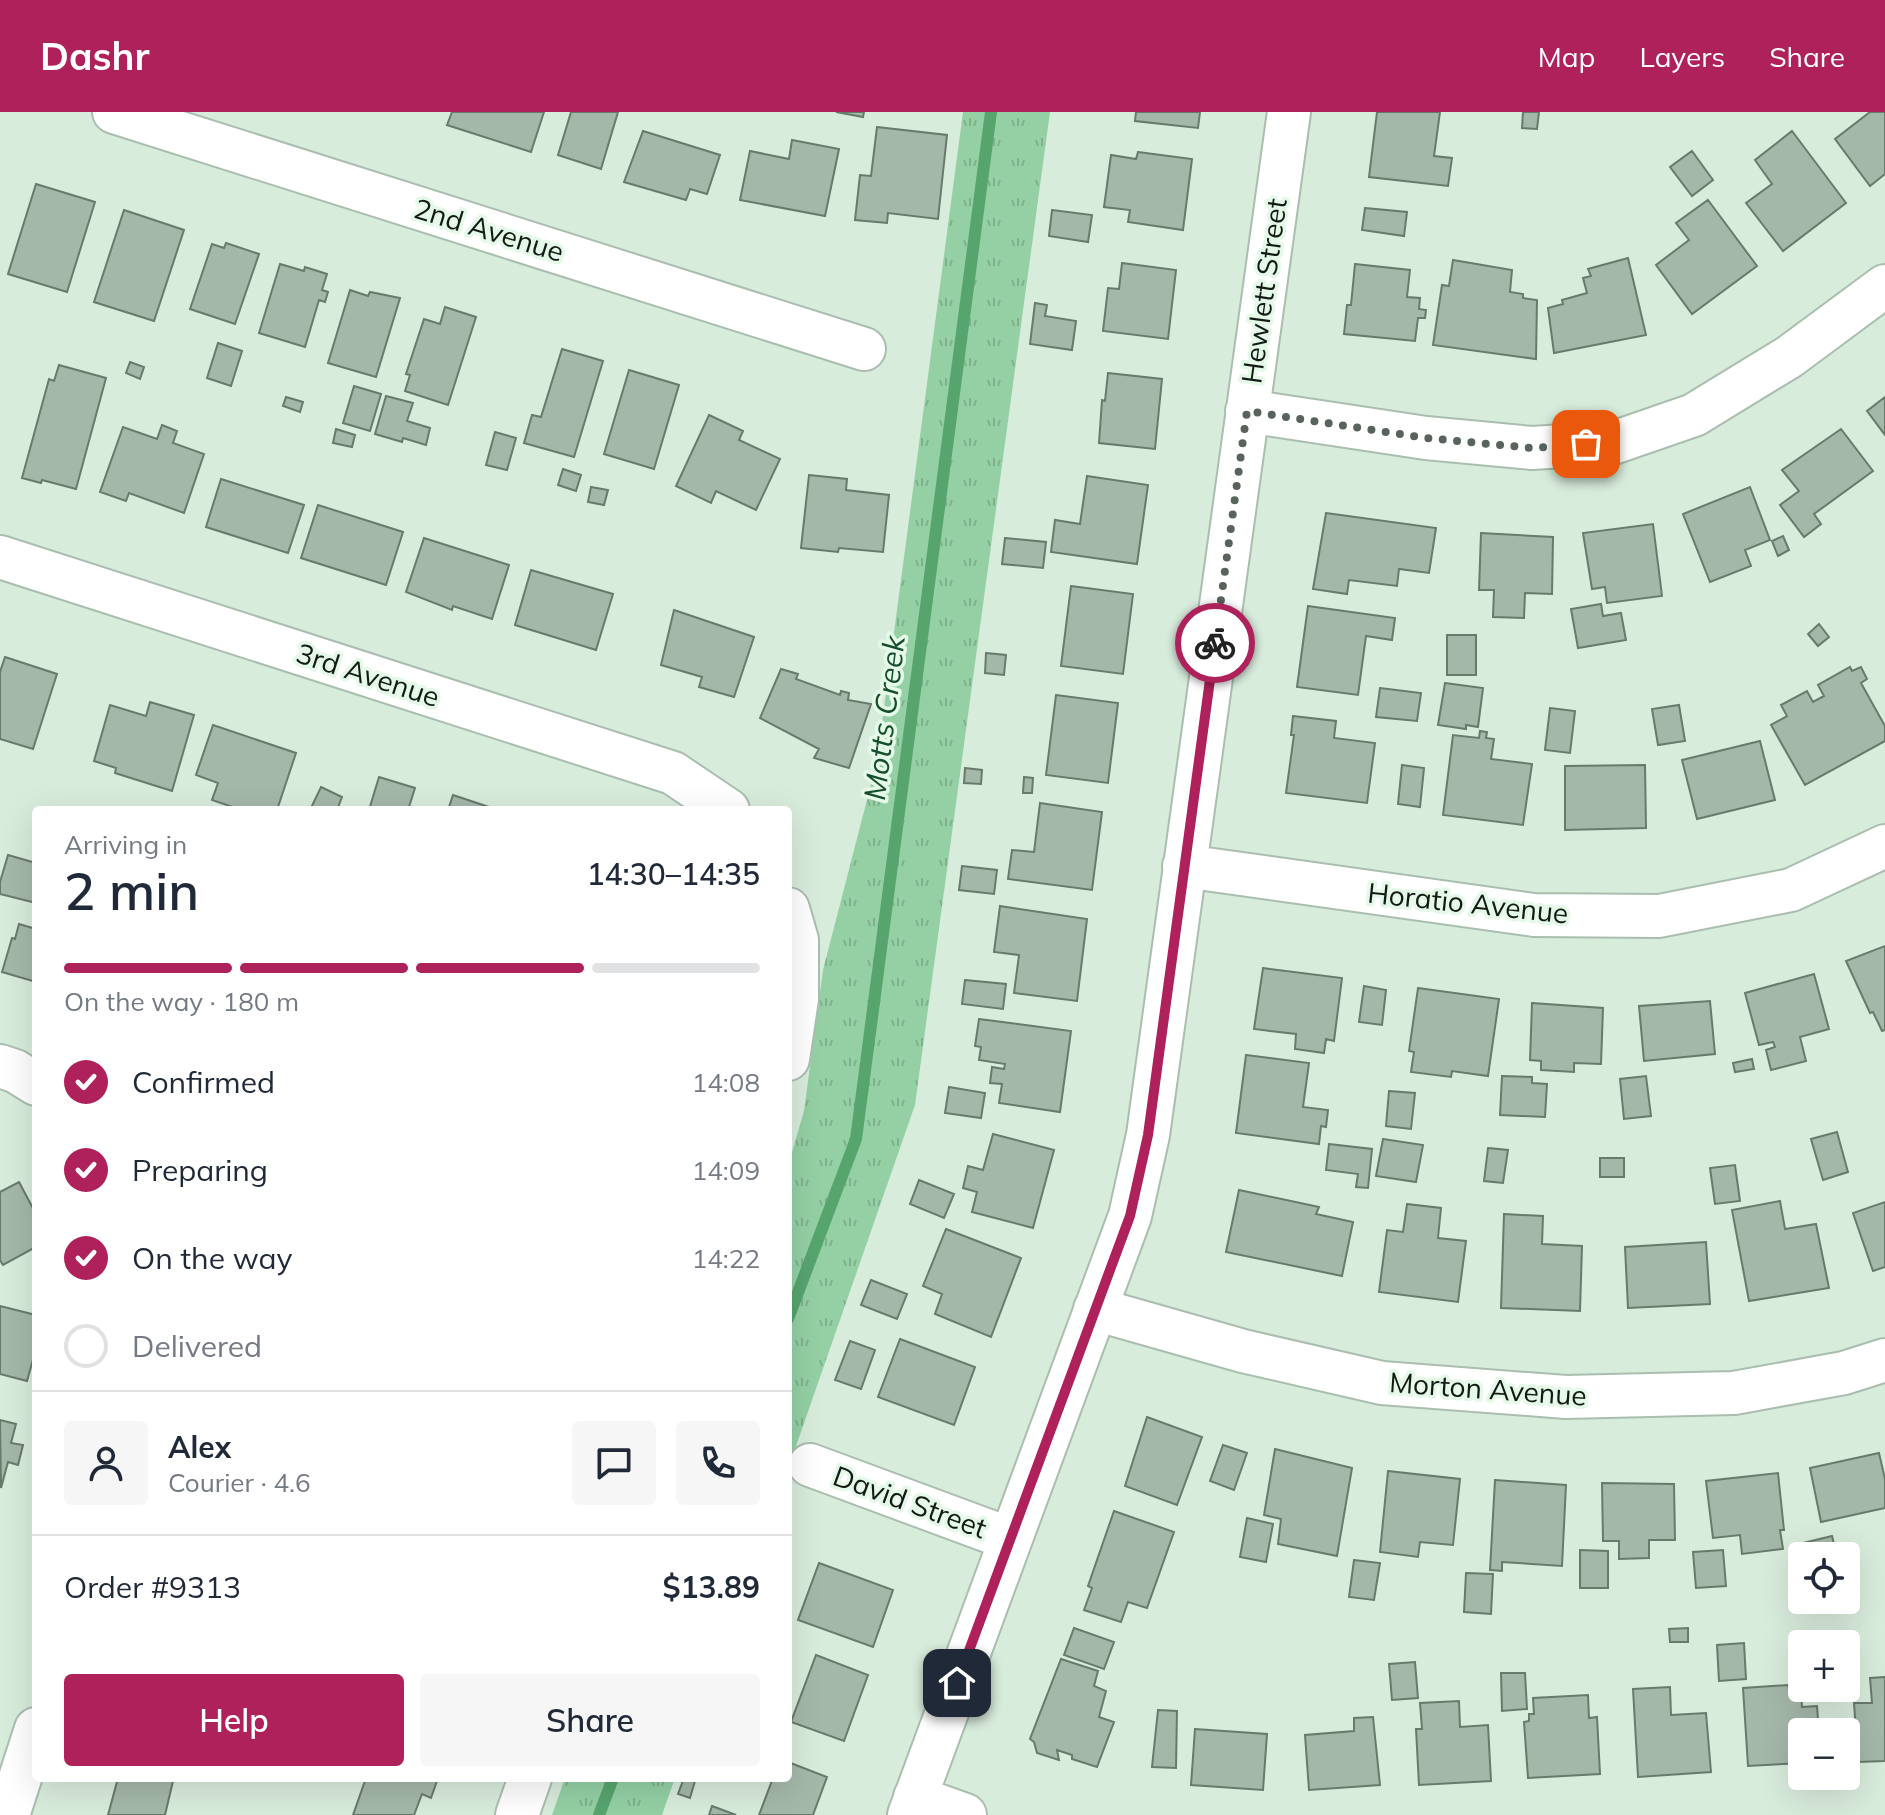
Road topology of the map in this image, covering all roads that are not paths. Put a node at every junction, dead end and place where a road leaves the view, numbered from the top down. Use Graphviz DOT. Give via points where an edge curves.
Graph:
graph roads {
  1 [pos="114,112"];
  2 [pos="1289,112"];
  3 [pos="1885,286"];
  4 [pos="864,349"];
  5 [pos="1247,411"];
  6 [pos="0,557"];
  7 [pos="722,806"];
  8 [pos="1885,846"];
  9 [pos="1184,866"];
  10 [pos="792,923"];
  11 [pos="792,1032"];
  12 [pos="0,1066"];
  13 [pos="32,1082"];
  14 [pos="1095,1309"];
  15 [pos="1885,1360"];
  16 [pos="810,1465"];
  17 [pos="1010,1539"];
  18 [pos="32,1741"];
  19 [pos="529,1782"];
  20 [pos="912,1806"];
  21 [pos="8,1815"];
  22 [pos="517,1815"];
  23 [pos="965,1815"];
  1 -- 4 [label="street, 2nd Avenue"];
  2 -- 5 [label="street, Hewlett Street"];
  3 -- 5 [label="street" via="1789,357 1694,415 1613,443 1532,448"];
  5 -- 9 [label="street, Hewlett Street"];
  6 -- 7 [label="street, 3rd Avenue" via="673,773"];
  8 -- 9 [label="street, Horatio Avenue" via="1791,890 1659,916 1534,915"];
  9 -- 14 [label="street, Hewlett Street" via="1148,1135 1130,1216"];
  10 -- 11 [label="street" via="797,999"];
  12 -- 13 [label="street"];
  14 -- 15 [label="street, Morton Avenue" via="1382,1383 1566,1397 1734,1393"];
  14 -- 17 [label="street, Hewlett Street"];
  16 -- 17 [label="street, David Street"];
  17 -- 20 [label="street, Hewlett Street"];
  18 -- 21 [label="street"];
  19 -- 22 [label="street"];
  20 -- 23 [label="street"];
}
